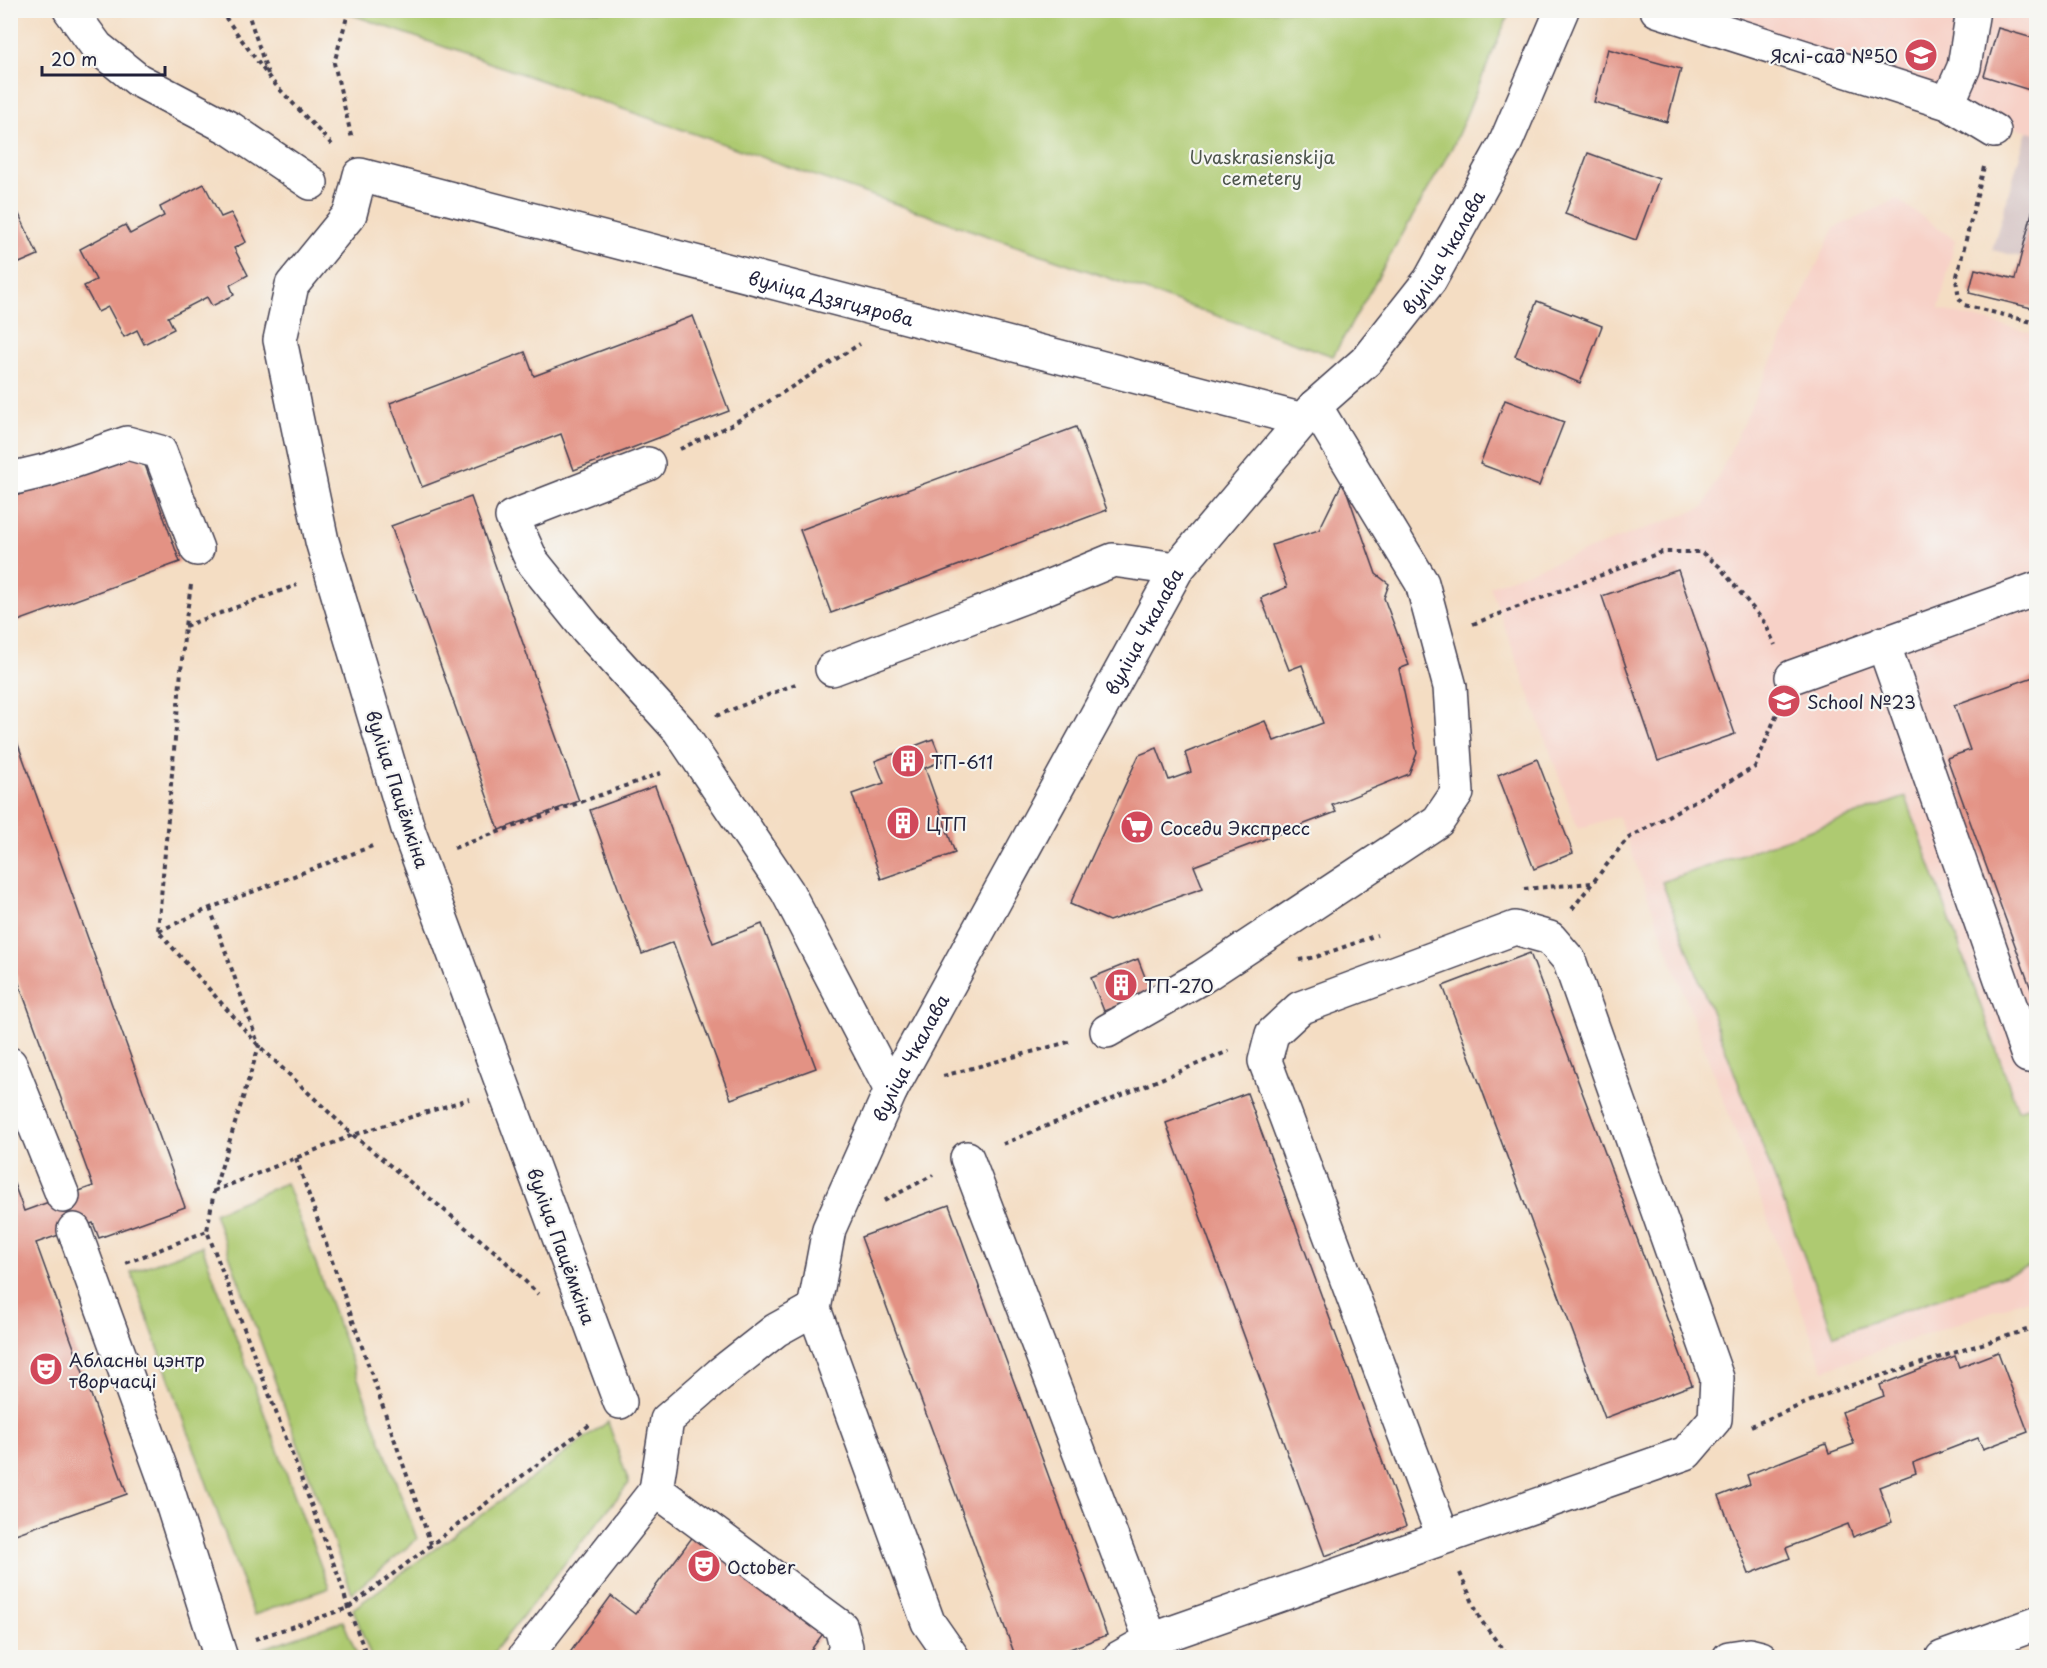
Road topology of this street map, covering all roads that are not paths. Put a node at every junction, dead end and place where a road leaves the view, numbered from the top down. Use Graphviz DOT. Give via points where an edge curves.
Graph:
graph roads {
  1 [pos="70,10"];
  2 [pos="1562,10"];
  3 [pos="1657,10"];
  4 [pos="1972,10"];
  5 [pos="1948,103"];
  6 [pos="1994,131"];
  7 [pos="360,175"];
  8 [pos="311,183"];
  9 [pos="1309,413"];
  10 [pos="648,464"];
  11 [pos="10,479"];
  12 [pos="197,549"];
  13 [pos="1178,569"];
  14 [pos="2037,588"];
  15 [pos="1883,643"];
  16 [pos="832,669"];
  17 [pos="1792,677"];
  18 [pos="1107,1031"];
  19 [pos="2037,1053"];
  20 [pos="10,1064"];
  21 [pos="891,1090"];
  22 [pos="20,1120"];
  23 [pos="967,1158"];
  24 [pos="63,1197"];
  25 [pos="74,1230"];
  26 [pos="814,1309"];
  27 [pos="620,1402"];
  28 [pos="656,1490"];
  29 [pos="1443,1537"];
  30 [pos="2037,1624"];
  31 [pos="1151,1640"];
  32 [pos="221,1658"];
  33 [pos="524,1658"];
  34 [pos="842,1658"];
  35 [pos="953,1658"];
  36 [pos="1119,1658"];
  37 [pos="1729,1658"];
  38 [pos="1761,1658"];
  39 [pos="1942,1658"];
  1 -- 8 [label="street" via="97,47 138,80 231,129"];
  2 -- 9 [label="street, вуліца Чкалава" via="1505,144 1430,280 1366,361"];
  3 -- 5 [label="street"];
  4 -- 5 [label="street" via="1964,68"];
  5 -- 6 [label="street"];
  7 -- 9 [label="street, вуліца Дзягцярова" via="904,316"];
  7 -- 27 [label="street, вуліца Пацёмкіна" via="350,214 292,285 280,340 322,540 414,846"];
  9 -- 13 [label="street, вуліца Чкалава"];
  9 -- 18 [label="street" via="1422,582 1450,687 1457,793 1438,821 1202,977"];
  10 -- 21 [label="street" via="512,517 532,561 586,628 679,730 787,891"];
  11 -- 12 [label="street" via="127,443 160,452"];
  13 -- 16 [label="street" via="1113,560"];
  13 -- 21 [label="street, вуліца Чкалава"];
  14 -- 15 [label="street"];
  15 -- 17 [label="street"];
  15 -- 19 [label="street" via="2028,1056"];
  20 -- 22 [label="street"];
  21 -- 26 [label="street, вуліца Чкалава" via="829,1229"];
  22 -- 24 [label="street"];
  23 -- 31 [label="street"];
  25 -- 32 [label="street" via="163,1475"];
  26 -- 28 [label="street" via="776,1330 667,1420"];
  26 -- 35 [label="street" via="928,1623"];
  28 -- 33 [label="street"];
  28 -- 34 [label="street" via="841,1628 846,1647"];
  29 -- 29 [label="street" via="1686,1453 1715,1419 1717,1378 1569,960 1550,938 1515,928 1300,1008 1272,1034 1265,1061"];
  29 -- 31 [label="street"];
  30 -- 39 [label="street"];
  31 -- 36 [label="street"];
  37 -- 38 [label="street"];
}
